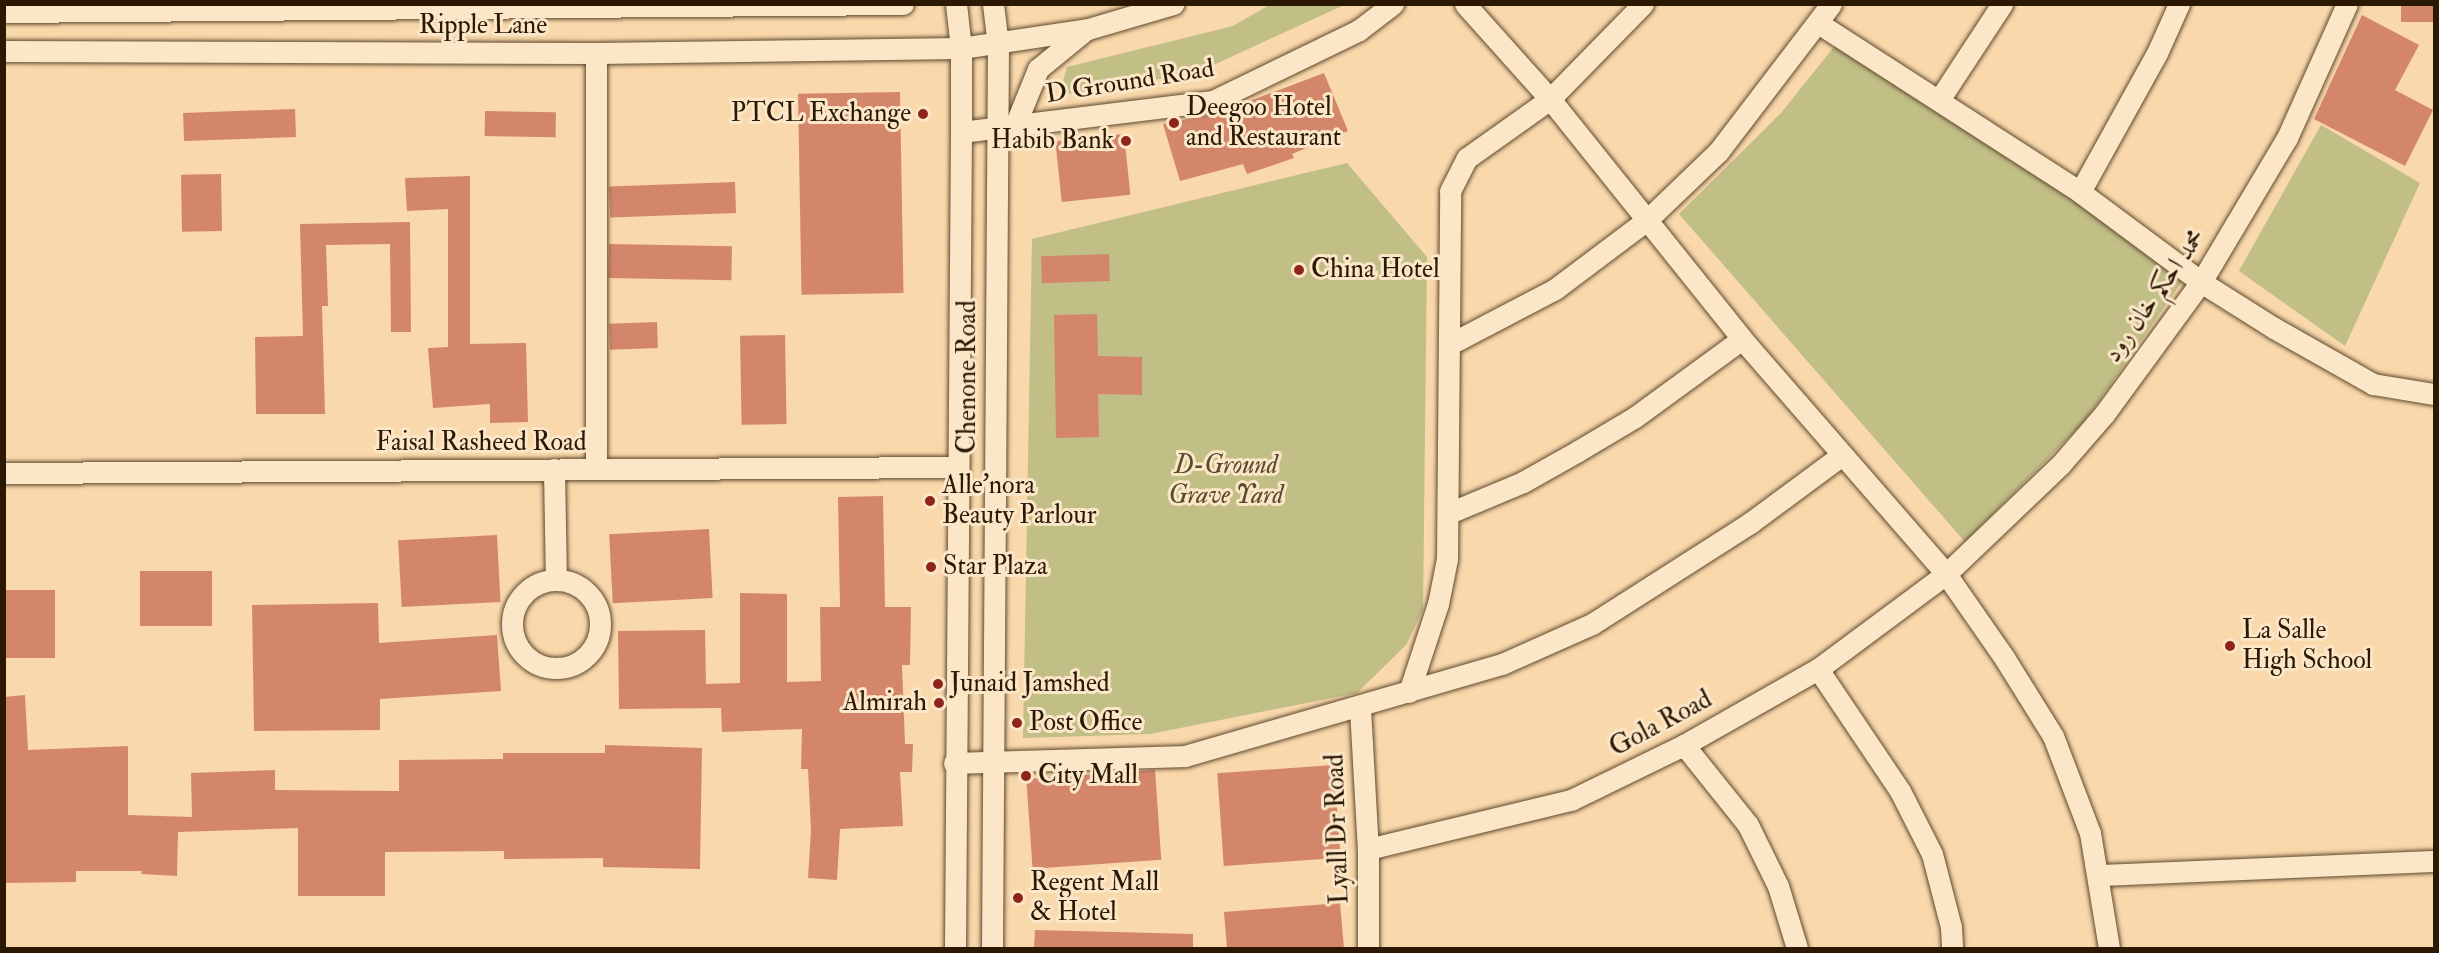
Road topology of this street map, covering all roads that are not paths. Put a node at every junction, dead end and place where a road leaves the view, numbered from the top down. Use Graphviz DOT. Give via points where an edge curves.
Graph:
graph roads {
  1 [pos="903,4"];
  2 [pos="956,4"];
  3 [pos="966,4"];
  4 [pos="1173,4"];
  5 [pos="1393,4"];
  6 [pos="1465,4"];
  7 [pos="1643,4"];
  8 [pos="1831,4"];
  9 [pos="2002,4"];
  10 [pos="2179,4"];
  11 [pos="2347,4"];
  12 [pos="993,5"];
  13 [pos="4,12"];
  14 [pos="1818,23"];
  15 [pos="1088,28"];
  16 [pos="998,45"];
  17 [pos="961,48"];
  18 [pos="4,51"];
  19 [pos="596,53"];
  20 [pos="1550,99"];
  21 [pos="1939,100"];
  22 [pos="1005,129"];
  23 [pos="961,132"];
  24 [pos="2080,192"];
  25 [pos="1647,220"];
  26 [pos="2201,282"];
  27 [pos="1742,339"];
  28 [pos="1450,344"];
  29 [pos="2434,394"];
  30 [pos="1842,454"];
  31 [pos="958,467"];
  32 [pos="554,469"];
  33 [pos="596,469"];
  34 [pos="4,473"];
  35 [pos="1449,513"];
  36 [pos="1946,574"];
  37 [pos="556,579"];
  38 [pos="1818,669"];
  39 [pos="1408,692"];
  40 [pos="1360,708"];
  41 [pos="1684,745"];
  42 [pos="993,762"];
  43 [pos="954,763"];
  44 [pos="1368,849"];
  45 [pos="2434,861"];
  46 [pos="2100,875"];
  47 [pos="955,948"];
  48 [pos="992,948"];
  49 [pos="1368,948"];
  50 [pos="1797,948"];
  51 [pos="1952,948"];
  52 [pos="2109,948"];
  1 -- 13 [label="street, Ripple Lane"];
  2 -- 17 [label="street, Chenone Road"];
  3 -- 12 [label="street"];
  4 -- 15 [label="street, Ripple Lane"];
  5 -- 22 [label="street, D Ground Road" via="1359,30 1213,101"];
  6 -- 20 [label="street"];
  7 -- 20 [label="street"];
  8 -- 14 [label="street"];
  9 -- 21 [label="street"];
  10 -- 24 [label="street" via="2157,53"];
  11 -- 26 [label="street, محمد احكم خان رود" via="2287,138"];
  12 -- 16 [label="street, Chenone Road"];
  14 -- 21 [label="street"];
  14 -- 25 [label="street" via="1718,152"];
  15 -- 16 [label="street, Ripple Lane"];
  15 -- 22 [label="street" via="1038,69"];
  16 -- 17 [label="street, Ripple Lane"];
  16 -- 22 [label="street, Chenone Road"];
  17 -- 19 [label="street, Ripple Lane"];
  17 -- 23 [label="street, Chenone Road"];
  18 -- 19 [label="street, Ripple Lane"];
  19 -- 33 [label="street"];
  20 -- 25 [label="street"];
  20 -- 28 [label="street" via="1467,158 1450,191"];
  21 -- 24 [label="street"];
  22 -- 23 [label="street, D Ground Road"];
  22 -- 42 [label="street, Chenone Road"];
  23 -- 31 [label="street, Chenone Road"];
  24 -- 26 [label="street"];
  25 -- 27 [label="street"];
  25 -- 28 [label="street" via="1555,289"];
  26 -- 29 [label="street" via="2373,384"];
  26 -- 36 [label="street, محمد احكم خان رود" via="2098,421 2061,464"];
  27 -- 30 [label="street"];
  27 -- 35 [label="street" via="1635,417 1578,452 1523,482"];
  28 -- 35 [label="street"];
  30 -- 36 [label="street"];
  30 -- 39 [label="street" via="1750,523 1592,624 1502,664"];
  31 -- 33 [label="street, Faisal Rasheed Road"];
  31 -- 43 [label="street, Chenone Road"];
  32 -- 33 [label="street, Faisal Rasheed Road"];
  32 -- 34 [label="street, Faisal Rasheed Road"];
  32 -- 37 [label="street"];
  35 -- 39 [label="street" via="1447,559 1438,604"];
  36 -- 38 [label="street, Gola Road"];
  36 -- 46 [label="street" via="2053,736 2091,833"];
  37 -- 37 [label="street" via="587,592 595,601 601,624 600,635 588,655 557,668 525,656 512,624 525,593 544,581"];
  38 -- 41 [label="street, Gola Road"];
  38 -- 51 [label="street" via="1900,791 1932,854 1952,927"];
  39 -- 40 [label="street"];
  40 -- 42 [label="street" via="1185,756"];
  40 -- 44 [label="street, Lyall Dr Road"];
  41 -- 44 [label="street, Gola Road" via="1571,800"];
  41 -- 50 [label="street" via="1748,825 1779,886"];
  42 -- 43 [label="street"];
  42 -- 48 [label="street, Chenone Road"];
  43 -- 47 [label="street, Chenone Road"];
  44 -- 49 [label="street, Lyall Dr Road"];
  45 -- 46 [label="street"];
  46 -- 52 [label="street"];
}
